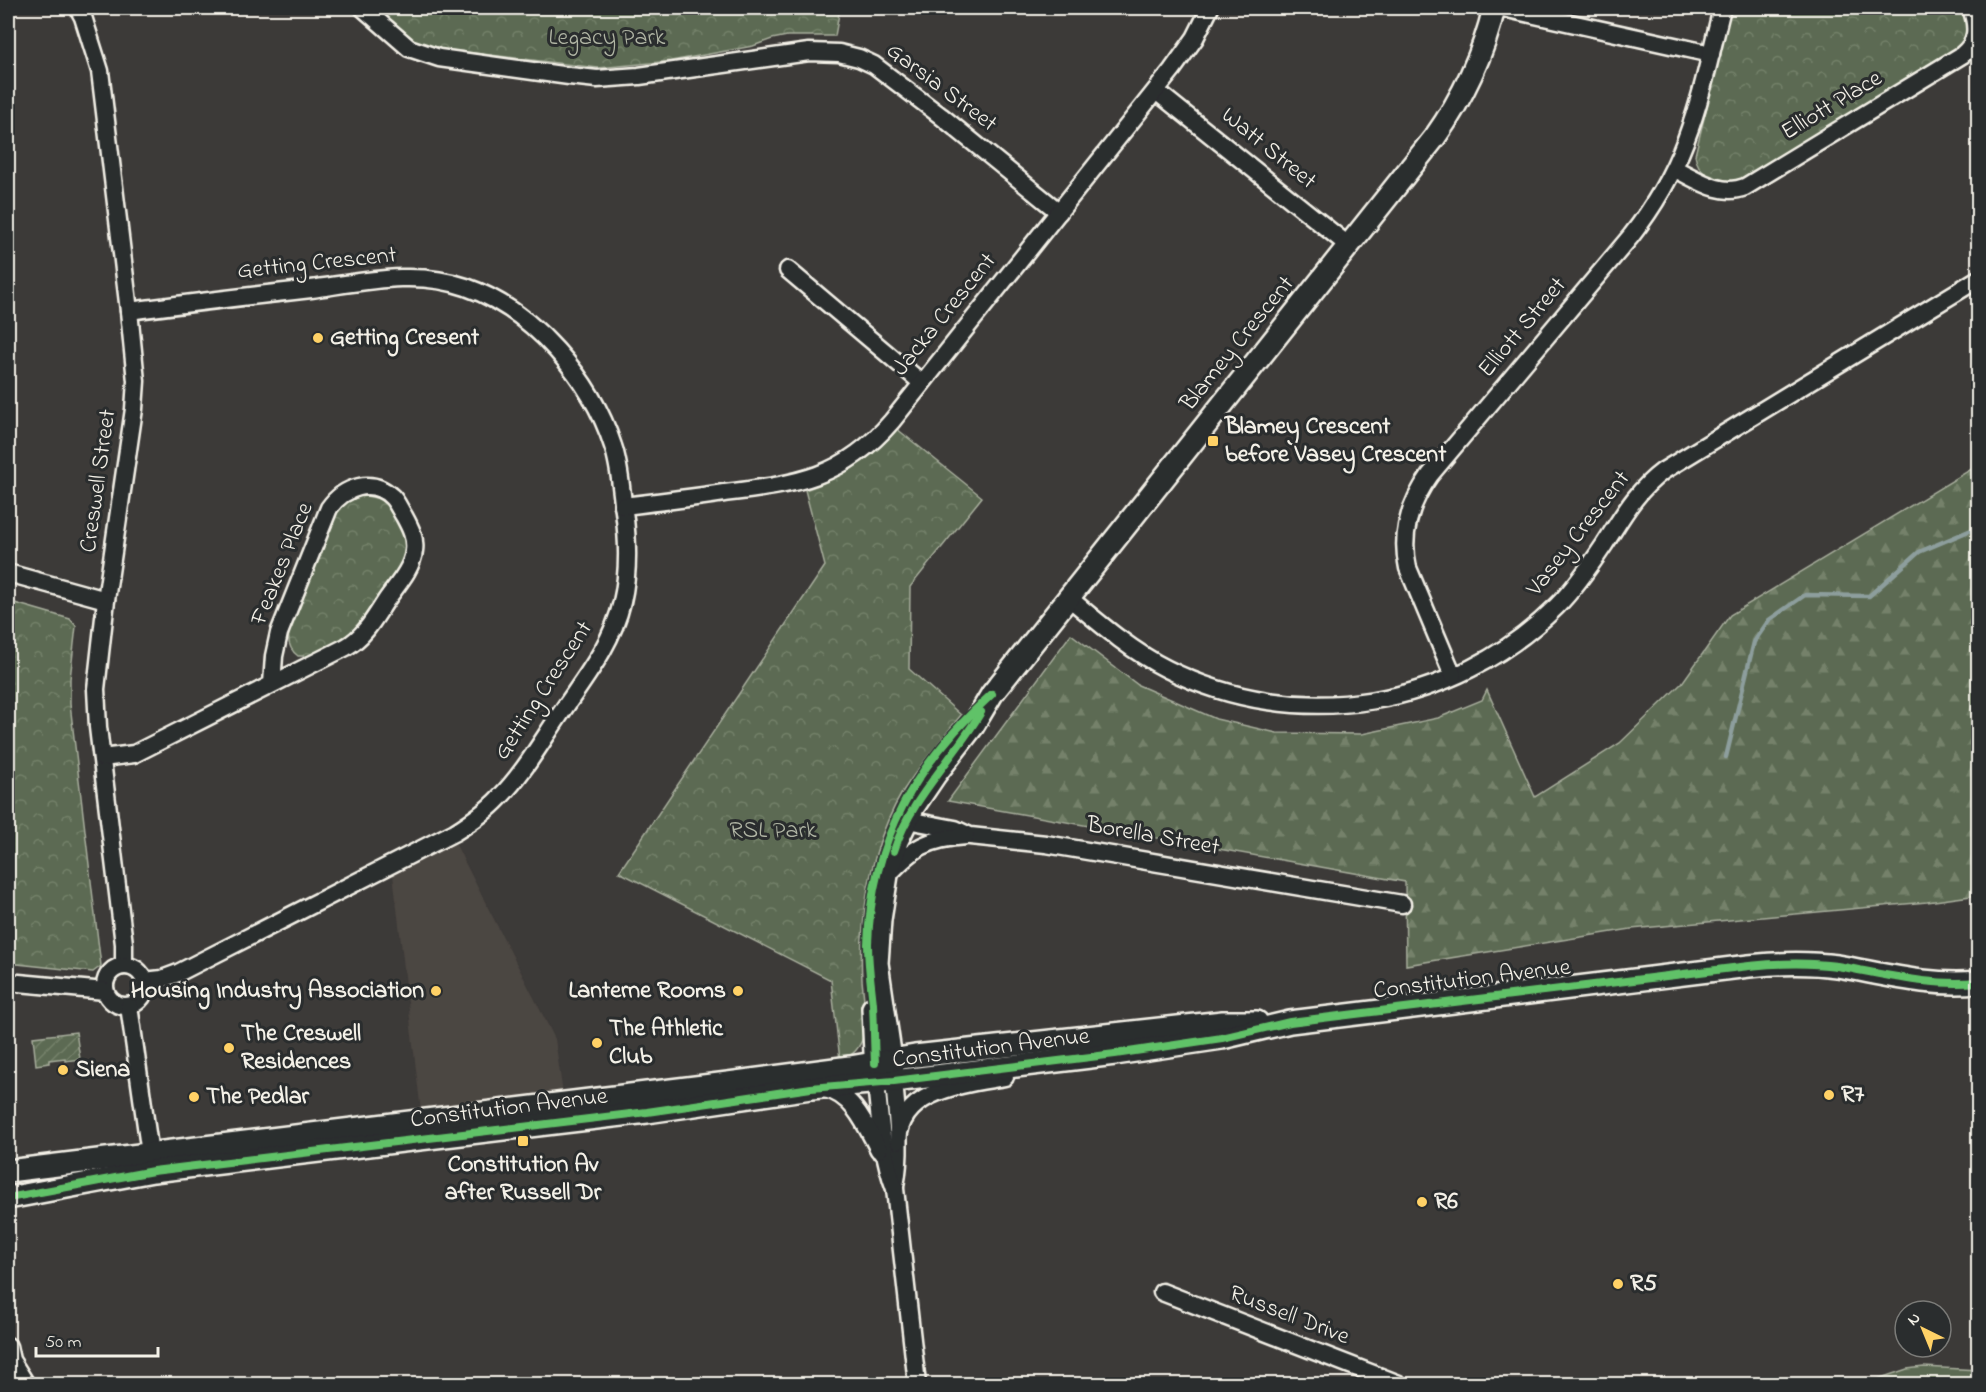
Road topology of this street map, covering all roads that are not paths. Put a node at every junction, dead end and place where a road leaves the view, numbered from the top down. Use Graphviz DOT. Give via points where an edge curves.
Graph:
graph roads {
  1 [pos="78,8"];
  2 [pos="363,8"];
  3 [pos="1210,8"];
  4 [pos="1494,8"];
  5 [pos="1503,8"];
  6 [pos="1722,8"];
  7 [pos="1971,8"];
  8 [pos="1711,54"];
  9 [pos="1156,91"];
  10 [pos="1675,169"];
  11 [pos="1059,212"];
  12 [pos="1349,246"];
  13 [pos="788,270"];
  14 [pos="1978,279"];
  15 [pos="129,311"];
  16 [pos="922,383"];
  17 [pos="623,506"];
  18 [pos="8,573"];
  19 [pos="1068,597"];
  20 [pos="106,600"];
  21 [pos="1453,675"];
  22 [pos="272,684"];
  23 [pos="102,758"];
  24 [pos="901,818"];
  25 [pos="970,836"];
  26 [pos="887,875"];
  27 [pos="1402,904"];
  28 [pos="124,966"];
  29 [pos="144,981"];
  30 [pos="8,982"];
  31 [pos="1978,982"];
  32 [pos="105,991"];
  33 [pos="129,1006"];
  34 [pos="1290,1022"];
  35 [pos="1033,1064"];
  36 [pos="884,1072"];
  37 [pos="811,1088"];
  38 [pos="574,1111"];
  39 [pos="898,1141"];
  40 [pos="150,1154"];
  41 [pos="886,1164"];
  42 [pos="8,1171"];
  43 [pos="895,1189"];
  44 [pos="8,1198"];
  45 [pos="1162,1292"];
  46 [pos="8,1346"];
  47 [pos="26,1384"];
  48 [pos="917,1384"];
  49 [pos="1398,1384"];
  1 -- 15 [label="street, Creswell Street" via="100,71"];
  2 -- 11 [label="street, Garsia Street" via="409,48 439,58 597,79 809,52 859,58 924,103"];
  3 -- 9 [label="street, Jacka Crescent" via="1191,44"];
  4 -- 12 [label="street, Blamey Crescent" via="1474,67 1446,122"];
  5 -- 8 [label="street"];
  6 -- 8 [label="street, Elliott Street"];
  7 -- 10 [label="street, Elliott Place" via="1976,34 1965,53 1745,187 1719,190"];
  8 -- 10 [label="street, Elliott Street" via="1696,115"];
  9 -- 11 [label="street, Jacka Crescent"];
  9 -- 12 [label="street, Watt Street"];
  10 -- 21 [label="street, Elliott Street" via="1646,217 1430,475 1413,505 1405,534 1408,568"];
  11 -- 16 [label="street, Jacka Crescent"];
  12 -- 19 [label="street, Blamey Crescent"];
  13 -- 16 [label="street"];
  14 -- 21 [label="street, Vasey Crescent" via="1663,471 1635,497 1588,569 1548,614 1501,652"];
  15 -- 17 [label="street, Getting Crescent" via="406,278 446,281 480,291 528,321 586,389 614,447"];
  15 -- 20 [label="street, Creswell Street" via="135,403"];
  16 -- 17 [label="street, Jacka Crescent" via="867,447 814,477 775,487"];
  17 -- 29 [label="street, Getting Crescent" via="626,579 612,633 522,771 493,805 455,832 184,970"];
  18 -- 20 [label="street"];
  19 -- 21 [label="street, Vasey Crescent" via="1158,664 1250,698 1303,705 1360,703 1409,693"];
  19 -- 24 [label="street, Blamey Crescent"];
  20 -- 23 [label="street, Creswell Street" via="96,689"];
  22 -- 22 [label="street, Feakes Place" via="358,639 408,567 414,553 413,535 397,503 385,491 372,486 358,487 340,496 329,508 279,633"];
  22 -- 23 [label="street, Feakes Place" via="134,754"];
  23 -- 28 [label="street, Creswell Street"];
  24 -- 25 [label="street, Borella Street"];
  24 -- 26 [label="street, Blamey Crescent"];
  24 -- 36 [label="street, Blamey Crescent" via="879,868 869,931 868,971"];
  25 -- 26 [label="street" via="922,845"];
  25 -- 27 [label="street, Borella Street" via="1046,844"];
  26 -- 36 [label="street, Blamey Crescent" via="877,963"];
  28 -- 29 [label="street" via="135,968"];
  28 -- 32 [label="street" via="108,974"];
  29 -- 33 [label="street" via="143,994"];
  30 -- 32 [label="street"];
  31 -- 34 [label="street, Constitution Avenue" via="1938,984 1836,966 1785,963"];
  32 -- 33 [label="street" via="117,1005"];
  33 -- 40 [label="street"];
  34 -- 35 [label="street, Constitution Avenue" via="1222,1038"];
  34 -- 36 [label="street, Constitution Avenue" via="1223,1022"];
  35 -- 36 [label="street, Constitution Avenue"];
  35 -- 39 [label="street" via="1009,1076 947,1089 916,1104 907,1112"];
  36 -- 37 [label="street, Constitution Avenue"];
  36 -- 38 [label="street, Constitution Avenue" via="770,1078"];
  36 -- 39 [label="street"];
  36 -- 41 [label="street" via="882,1140"];
  37 -- 38 [label="street, Constitution Avenue"];
  37 -- 41 [label="street" via="832,1090 846,1098"];
  38 -- 40 [label="street, Constitution Avenue"];
  38 -- 44 [label="street, Constitution Avenue" via="153,1171"];
  39 -- 43 [label="street"];
  40 -- 42 [label="street, Constitution Avenue"];
  41 -- 43 [label="street"];
  43 -- 48 [label="street"];
  45 -- 49 [label="street, Russell Drive"];
  46 -- 47 [label="street"];
}
